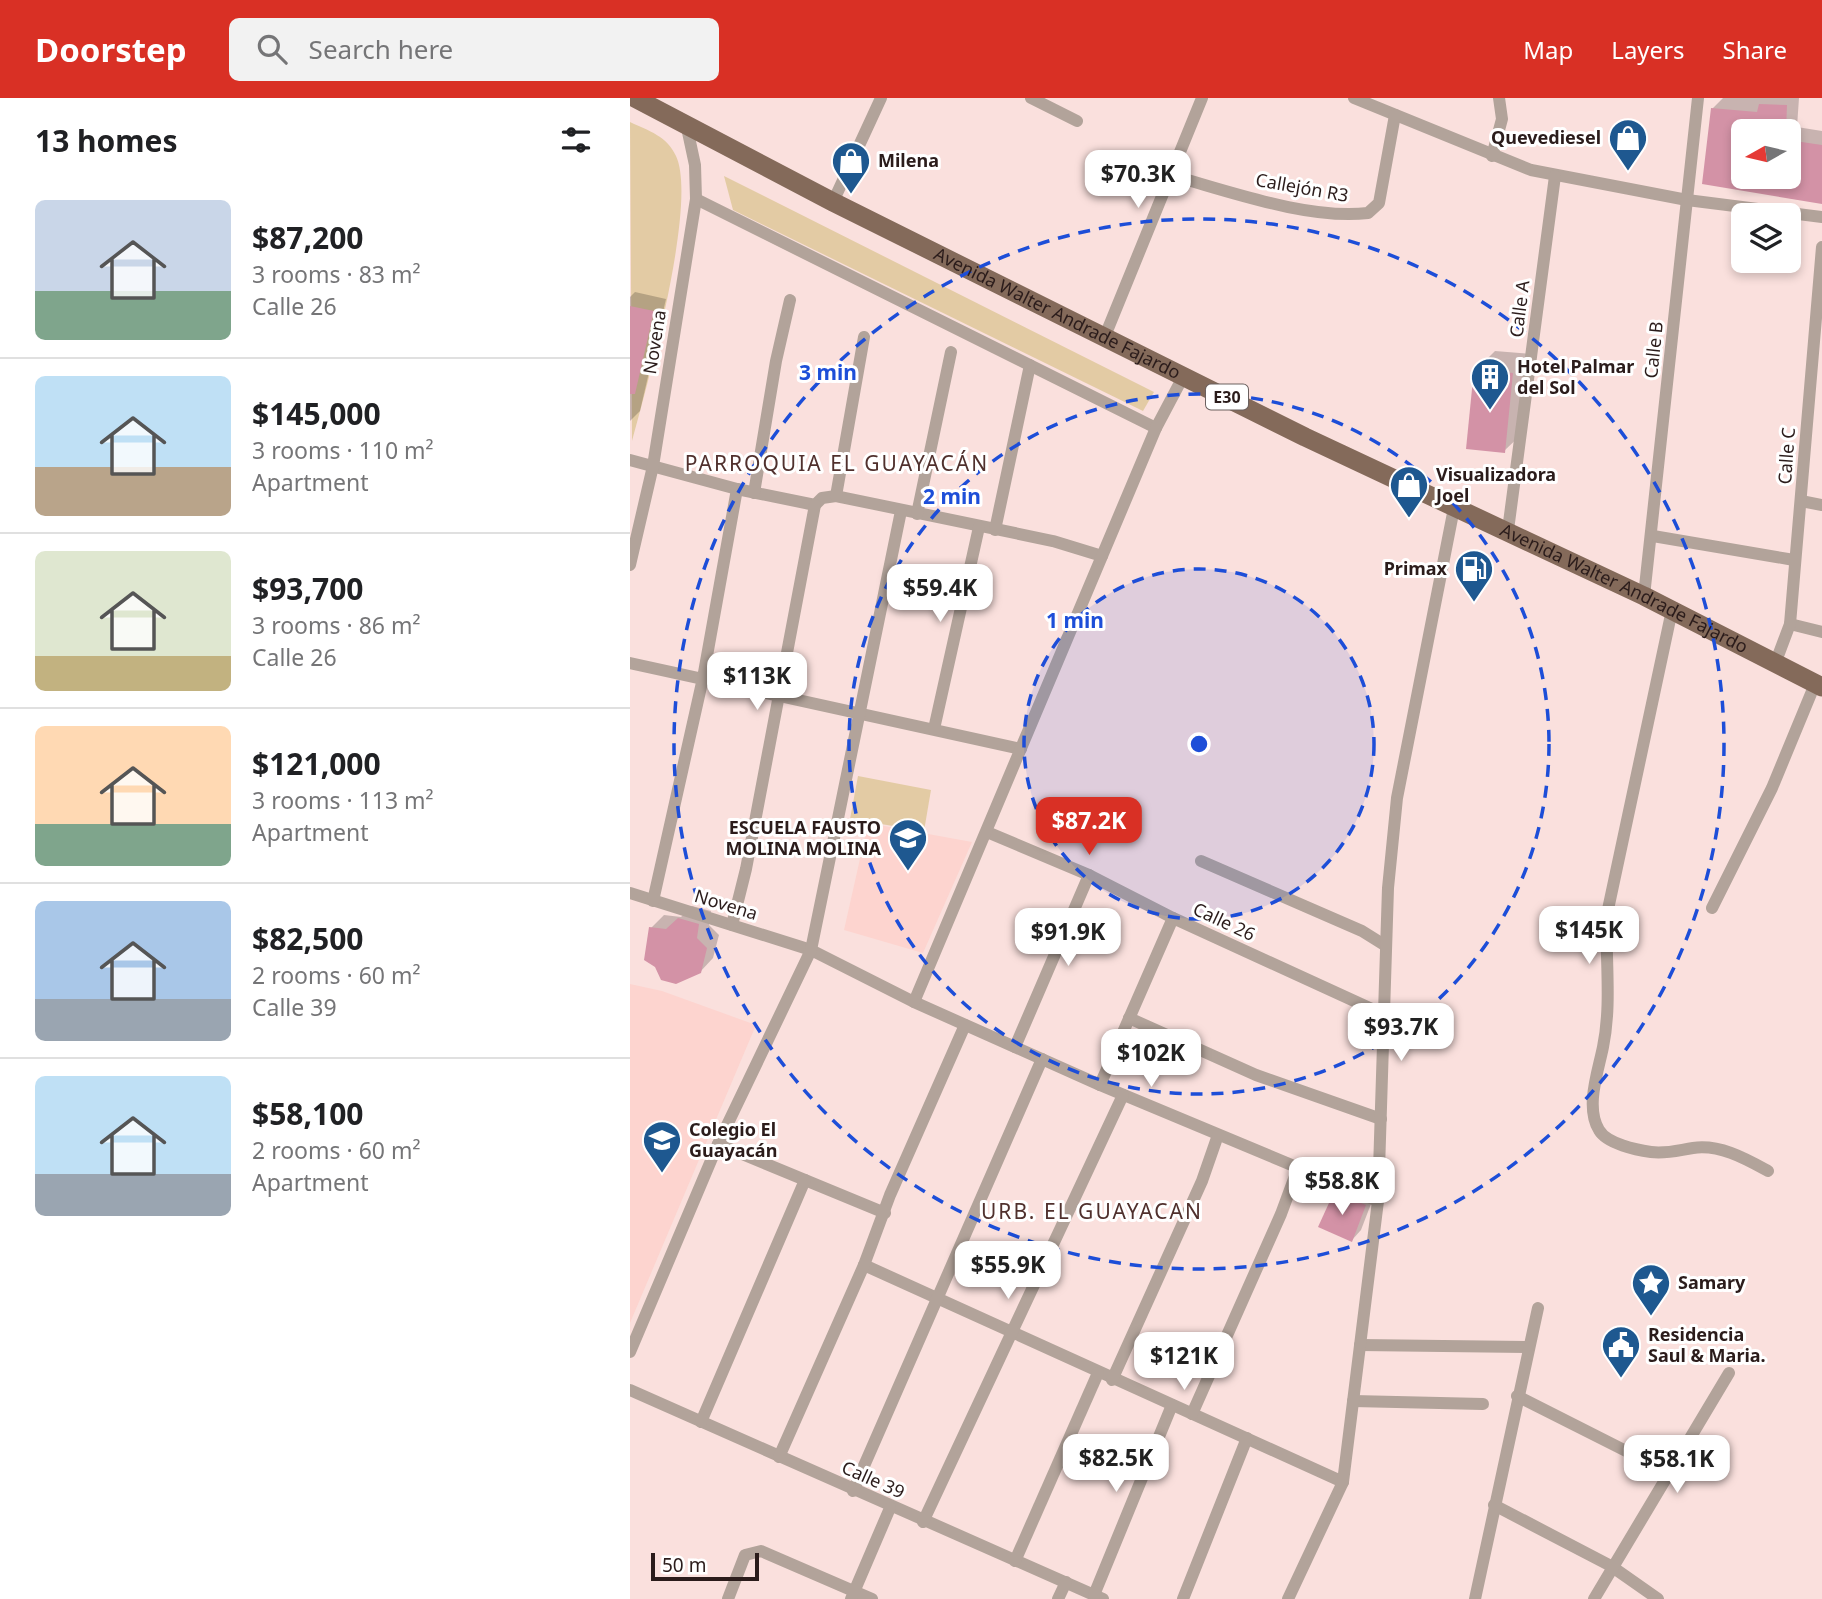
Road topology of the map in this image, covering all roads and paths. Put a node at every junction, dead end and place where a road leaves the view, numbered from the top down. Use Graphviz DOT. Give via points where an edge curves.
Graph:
graph roads {
  1 [pos="635,98"];
  2 [pos="881,98"];
  3 [pos="1031,98"];
  4 [pos="1202,98"];
  5 [pos="1354,98"];
  6 [pos="1499,98"];
  7 [pos="1697,103"];
  8 [pos="1395,116"];
  9 [pos="1077,121"];
  10 [pos="686,123"];
  11 [pos="1492,156"];
  12 [pos="1170,175"];
  13 [pos="1555,176"];
  14 [pos="696,199"];
  15 [pos="1687,200"];
  16 [pos="834,202"];
  17 [pos="1822,217"];
  18 [pos="1822,247"];
  19 [pos="790,300"];
  20 [pos="1105,335"];
  21 [pos="864,337"];
  22 [pos="951,352"];
  23 [pos="1030,365"];
  24 [pos="1816,370"];
  25 [pos="1184,375"];
  26 [pos="1156,428"];
  27 [pos="630,460"];
  28 [pos="653,466"];
  29 [pos="737,489"];
  30 [pos="754,493"];
  31 [pos="836,496"];
  32 [pos="1801,501"];
  33 [pos="815,505"];
  34 [pos="1822,505"];
  35 [pos="1454,509"];
  36 [pos="901,511"];
  37 [pos="917,514"];
  38 [pos="979,527"];
  39 [pos="995,530"];
  40 [pos="1508,530"];
  41 [pos="1653,536"];
  42 [pos="1102,556"];
  43 [pos="1794,560"];
  44 [pos="630,565"];
  45 [pos="1644,596"];
  46 [pos="1672,610"];
  47 [pos="1790,624"];
  48 [pos="1822,632"];
  49 [pos="630,663"];
  50 [pos="1775,664"];
  51 [pos="703,678"];
  52 [pos="1818,685"];
  53 [pos="777,695"];
  54 [pos="861,712"];
  55 [pos="934,729"];
  56 [pos="1021,749"];
  57 [pos="987,832"];
  58 [pos="1201,861"];
  59 [pos="1089,875"];
  60 [pos="630,893"];
  61 [pos="653,901"];
  62 [pos="1712,908"];
  63 [pos="1173,918"];
  64 [pos="732,925"];
  65 [pos="1386,946"];
  66 [pos="811,950"];
  67 [pos="914,1002"];
  68 [pos="1387,1016"];
  69 [pos="1129,1018"];
  70 [pos="965,1025"];
  71 [pos="1015,1047"];
  72 [pos="1042,1059"];
  73 [pos="1100,1085"];
  74 [pos="1123,1095"];
  75 [pos="1381,1119"];
  76 [pos="1218,1135"];
  77 [pos="719,1144"];
  78 [pos="1298,1168"];
  79 [pos="1768,1171"];
  80 [pos="805,1180"];
  81 [pos="1378,1201"];
  82 [pos="885,1213"];
  83 [pos="864,1265"];
  84 [pos="938,1300"];
  85 [pos="1538,1308"];
  86 [pos="1011,1334"];
  87 [pos="1360,1345"];
  88 [pos="1528,1347"];
  89 [pos="630,1352"];
  90 [pos="1098,1373"];
  91 [pos="1729,1373"];
  92 [pos="1112,1380"];
  93 [pos="630,1390"];
  94 [pos="1517,1396"];
  95 [pos="1353,1401"];
  96 [pos="1483,1404"];
  97 [pos="1172,1405"];
  98 [pos="1192,1414"];
  99 [pos="701,1422"];
  100 [pos="1247,1438"];
  101 [pos="779,1457"];
  102 [pos="1669,1477"];
  103 [pos="1343,1482"];
  104 [pos="853,1491"];
  105 [pos="1494,1505"];
  106 [pos="891,1508"];
  107 [pos="923,1522"];
  108 [pos="1016,1562"];
  109 [pos="1611,1566"];
  110 [pos="1066,1582"];
  111 [pos="853,1595"];
  112 [pos="1099,1597"];
  113 [pos="728,1599"];
  114 [pos="872,1599"];
  115 [pos="1058,1599"];
  116 [pos="1183,1599"];
  117 [pos="1288,1599"];
  118 [pos="1475,1599"];
  119 [pos="1594,1599"];
  120 [pos="1658,1599"];
  1 -- 10 [label="main road, Avenida Walter Andrade Fajardo / E30"];
  2 -- 16 [label="street"];
  3 -- 9 [label="street"];
  4 -- 12 [label="street"];
  5 -- 8 [label="street"];
  6 -- 11 [label="street" via="1502,119"];
  7 -- 15 [label="street, Calle B"];
  8 -- 11 [label="street"];
  8 -- 12 [label="street, Callejón R3" via="1379,204 1368,213 1332,213 1269,202"];
  10 -- 14 [label="street, Novena" via="695,164"];
  10 -- 16 [label="main road, Avenida Walter Andrade Fajardo / E30"];
  11 -- 13 [label="street"];
  12 -- 20 [label="street"];
  13 -- 15 [label="street"];
  13 -- 40 [label="street, Calle A"];
  14 -- 23 [label="street"];
  14 -- 28 [label="street, Novena"];
  15 -- 17 [label="street"];
  15 -- 41 [label="street, Calle B"];
  16 -- 20 [label="main road, Avenida Walter Andrade Fajardo / E30"];
  18 -- 24 [label="street, Calle C"];
  19 -- 30 [label="street"];
  20 -- 25 [label="main road, Avenida Walter Andrade Fajardo / E30"];
  21 -- 31 [label="street"];
  22 -- 37 [label="street"];
  23 -- 26 [label="street"];
  23 -- 39 [label="street"];
  24 -- 32 [label="street, Calle C"];
  25 -- 26 [label="street"];
  25 -- 35 [label="main road, Avenida Walter Andrade Fajardo / E30"];
  26 -- 42 [label="street"];
  27 -- 28 [label="street"];
  28 -- 29 [label="street"];
  28 -- 44 [label="street, Novena"];
  29 -- 30 [label="street"];
  29 -- 51 [label="street"];
  30 -- 33 [label="street"];
  31 -- 33 [label="street" via="821,498"];
  31 -- 36 [label="street"];
  32 -- 34 [label="street"];
  32 -- 43 [label="street, Calle C"];
  33 -- 53 [label="street"];
  35 -- 40 [label="main road, Avenida Walter Andrade Fajardo / E30"];
  35 -- 65 [label="street" via="1397,799"];
  36 -- 37 [label="street"];
  36 -- 54 [label="street"];
  37 -- 38 [label="street"];
  38 -- 39 [label="street"];
  38 -- 55 [label="street"];
  39 -- 42 [label="street"];
  40 -- 45 [label="main road, Avenida Walter Andrade Fajardo / E30"];
  41 -- 43 [label="street"];
  41 -- 45 [label="street, Calle B"];
  42 -- 56 [label="street"];
  43 -- 47 [label="street, Calle C"];
  45 -- 46 [label="main road, Avenida Walter Andrade Fajardo / E30"];
  46 -- 50 [label="main road, Avenida Walter Andrade Fajardo / E30"];
  46 -- 79 [label="street" via="1607,915 1609,997 1594,1083 1594,1121 1600,1134 1637,1150 1668,1153 1714,1147"];
  47 -- 48 [label="street"];
  47 -- 50 [label="street, Calle C"];
  49 -- 51 [label="street"];
  50 -- 52 [label="main road, Avenida Walter Andrade Fajardo / E30"];
  51 -- 53 [label="street"];
  51 -- 61 [label="street"];
  52 -- 62 [label="street"];
  53 -- 54 [label="street"];
  53 -- 64 [label="street"];
  54 -- 55 [label="street"];
  54 -- 66 [label="street"];
  55 -- 56 [label="street"];
  56 -- 57 [label="street"];
  57 -- 59 [label="street"];
  57 -- 67 [label="street"];
  58 -- 65 [label="street" via="1362,931"];
  59 -- 63 [label="street"];
  59 -- 71 [label="street"];
  60 -- 61 [label="street, Novena"];
  61 -- 64 [label="street, Novena"];
  63 -- 68 [label="street, Calle 26"];
  63 -- 69 [label="street, Calle 26"];
  64 -- 66 [label="street, Novena"];
  65 -- 68 [label="street"];
  66 -- 67 [label="street, Novena"];
  66 -- 77 [label="street"];
  67 -- 70 [label="street, Novena"];
  68 -- 75 [label="street"];
  69 -- 73 [label="street, Calle 26"];
  69 -- 75 [label="street" via="1256,1075"];
  70 -- 71 [label="street, Novena"];
  70 -- 82 [label="street"];
  71 -- 72 [label="street, Novena"];
  72 -- 73 [label="street, Novena"];
  72 -- 84 [label="street"];
  73 -- 74 [label="street, Novena"];
  74 -- 76 [label="street, Novena"];
  74 -- 86 [label="street"];
  75 -- 81 [label="street"];
  76 -- 78 [label="street, Novena"];
  76 -- 92 [label="street" via="1202,1181"];
  77 -- 80 [label="street"];
  77 -- 89 [label="street"];
  78 -- 81 [label="street, Novena"];
  78 -- 98 [label="street" via="1282,1214"];
  80 -- 82 [label="street"];
  80 -- 99 [label="street"];
  81 -- 87 [label="street"];
  82 -- 83 [label="street"];
  83 -- 84 [label="street"];
  83 -- 101 [label="street"];
  84 -- 86 [label="street"];
  84 -- 104 [label="street"];
  85 -- 88 [label="street"];
  86 -- 90 [label="street"];
  86 -- 107 [label="street"];
  87 -- 88 [label="street"];
  87 -- 95 [label="street"];
  88 -- 94 [label="street"];
  90 -- 92 [label="street"];
  90 -- 108 [label="street"];
  91 -- 102 [label="street"];
  92 -- 97 [label="street"];
  93 -- 99 [label="street, Calle 39"];
  94 -- 102 [label="street"];
  94 -- 105 [label="street"];
  95 -- 96 [label="street"];
  95 -- 103 [label="street"];
  97 -- 98 [label="street"];
  97 -- 112 [label="street"];
  98 -- 100 [label="street"];
  99 -- 101 [label="street, Calle 39"];
  100 -- 103 [label="street"];
  100 -- 116 [label="street"];
  101 -- 104 [label="street, Calle 39"];
  102 -- 109 [label="street"];
  103 -- 117 [label="street"];
  104 -- 106 [label="street, Calle 39"];
  105 -- 109 [label="street"];
  105 -- 118 [label="street"];
  106 -- 107 [label="street, Calle 39"];
  106 -- 111 [label="street"];
  107 -- 108 [label="street, Calle 39"];
  108 -- 110 [label="street, Calle 39"];
  109 -- 119 [label="street"];
  109 -- 120 [label="street"];
  110 -- 112 [label="street, Calle 39"];
  110 -- 115 [label="street"];
  111 -- 113 [label="street" via="761,1551 750,1551"];
  111 -- 114 [label="street"];
}
